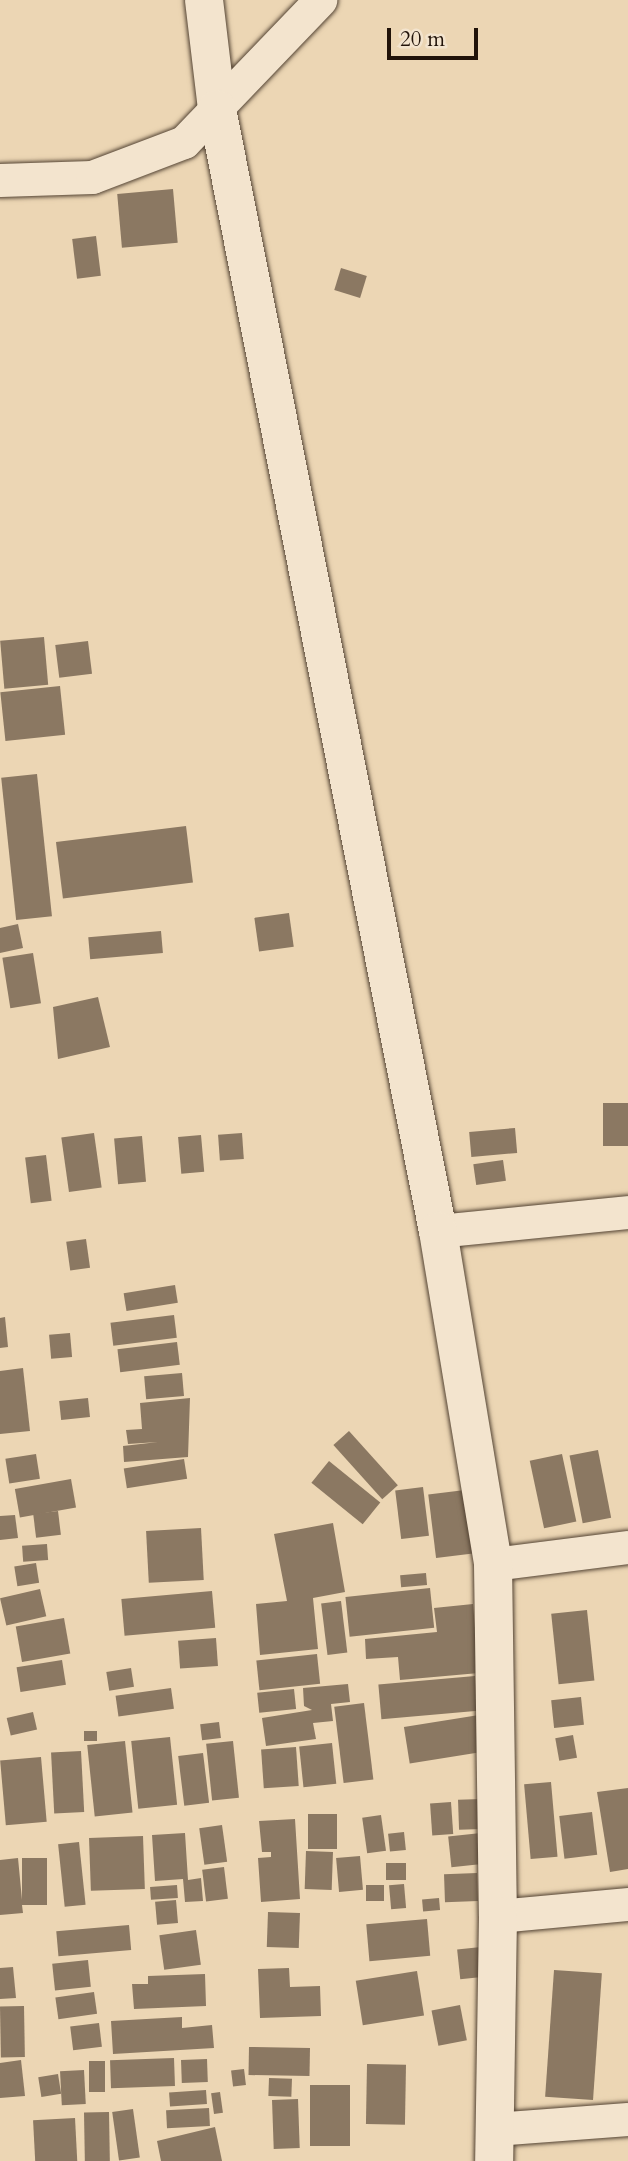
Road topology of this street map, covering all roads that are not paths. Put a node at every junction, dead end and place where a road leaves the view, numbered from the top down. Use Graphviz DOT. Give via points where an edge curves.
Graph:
graph roads {
  1 [pos="204,0"];
  2 [pos="320,0"];
  3 [pos="216,109"];
  4 [pos="0,180"];
  5 [pos="628,1212"];
  6 [pos="438,1231"];
  7 [pos="628,1547"];
  8 [pos="493,1564"];
  9 [pos="628,1904"];
  10 [pos="498,1916"];
  11 [pos="628,2119"];
  12 [pos="494,2145"];
  1 -- 3 [label="street"];
  2 -- 3 [label="street"];
  3 -- 4 [label="street" via="184,142 92,177"];
  3 -- 6 [label="street"];
  5 -- 6 [label="street"];
  6 -- 8 [label="street"];
  7 -- 8 [label="street"];
  8 -- 10 [label="street"];
  9 -- 10 [label="street"];
  10 -- 12 [label="street"];
  11 -- 12 [label="street"];
}
